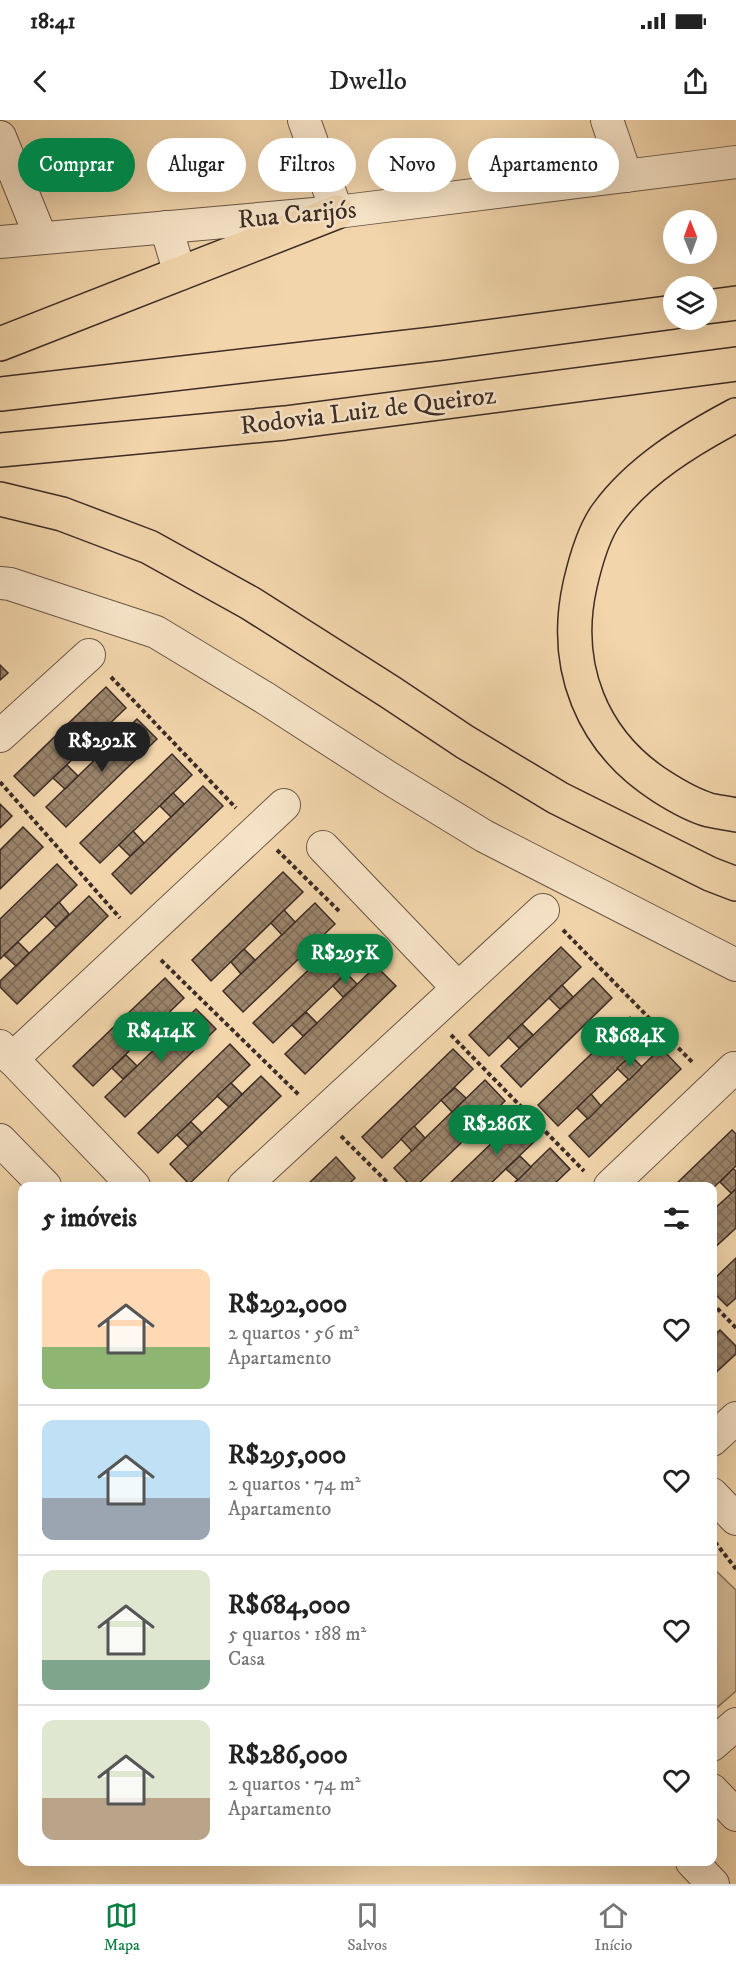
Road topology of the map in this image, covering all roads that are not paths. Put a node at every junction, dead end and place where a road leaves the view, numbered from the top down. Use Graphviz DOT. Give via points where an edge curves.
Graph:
graph roads {
  1 [pos="304,120"];
  2 [pos="607,120"];
  3 [pos="0,137"];
  4 [pos="736,162"];
  5 [pos="626,177"];
  6 [pos="337,212"];
  7 [pos="166,227"];
  8 [pos="41,238"];
  9 [pos="0,242"];
  10 [pos="180,274"];
  11 [pos="736,303"];
  12 [pos="717,306"];
  13 [pos="663,314"];
  14 [pos="0,344"];
  15 [pos="736,364"];
  16 [pos="0,394"];
  17 [pos="736,415"];
  18 [pos="0,450"];
  19 [pos="0,498"];
  20 [pos="0,583"];
  21 [pos="89,655"];
  22 [pos="0,736"];
  23 [pos="284,805"];
  24 [pos="736,815"];
  25 [pos="323,847"];
  26 [pos="736,884"];
  27 [pos="543,910"];
  28 [pos="736,965"];
  29 [pos="458,988"];
  30 [pos="6,1052"];
  31 [pos="726,1078"];
  32 [pos="0,1140"];
  33 [pos="41,1182"];
  34 [pos="130,1182"];
  35 [pos="248,1182"];
  36 [pos="614,1182"];
  37 [pos="736,1418"];
  38 [pos="717,1435"];
  39 [pos="717,1499"];
  40 [pos="736,1519"];
  41 [pos="736,1724"];
  42 [pos="717,1741"];
  43 [pos="717,1795"];
  44 [pos="736,1815"];
  45 [pos="696,1866"];
  46 [pos="713,1884"];
  1 -- 6 [label="street"];
  2 -- 5 [label="street"];
  3 -- 8 [label="street"];
  4 -- 5 [label="street, Rua Carijós"];
  5 -- 6 [label="street, Rua Carijós"];
  6 -- 7 [label="street, Rua Carijós"];
  6 -- 10 [label="highway"];
  7 -- 8 [label="street, Rua Carijós"];
  7 -- 10 [label="street"];
  8 -- 9 [label="street, Rua Carijós"];
  10 -- 14 [label="highway"];
  11 -- 12 [label="highway"];
  13 -- 16 [label="highway" via="442,344"];
  15 -- 18 [label="highway, Rodovia Luiz de Queiroz" via="285,423"];
  17 -- 24 [label="highway" via="676,450 639,478 606,514 586,558 574,610 577,660 590,707 613,746 642,774 674,794 708,809"];
  19 -- 26 [label="highway" via="62,514 149,547 250,603 558,798"];
  20 -- 28 [label="street" via="156,632 484,836"];
  21 -- 22 [label="street"];
  23 -- 30 [label="street" via="140,940"];
  25 -- 29 [label="street"];
  27 -- 29 [label="street"];
  29 -- 35 [label="street"];
  30 -- 34 [label="street"];
  31 -- 36 [label="street"];
  32 -- 33 [label="street"];
  37 -- 38 [label="street"];
  39 -- 40 [label="street"];
  41 -- 42 [label="street"];
  43 -- 44 [label="street"];
  45 -- 46 [label="street"];
}
